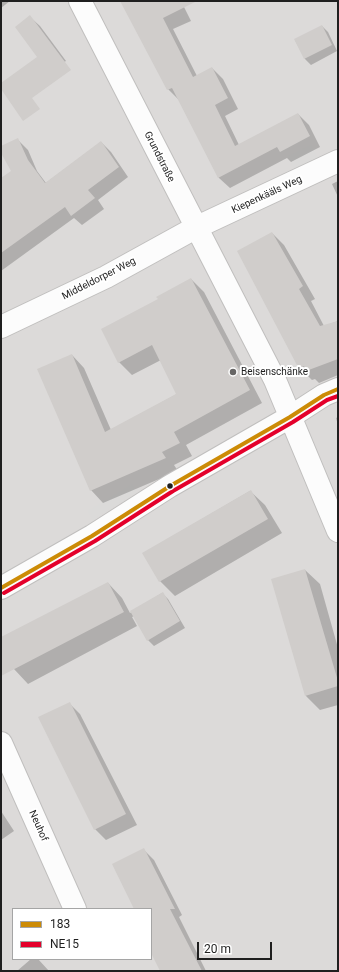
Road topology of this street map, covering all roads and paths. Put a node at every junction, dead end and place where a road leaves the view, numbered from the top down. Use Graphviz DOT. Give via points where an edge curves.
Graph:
graph roads {
  1 [pos="80,1"];
  2 [pos="338,161"];
  3 [pos="195,228"];
  4 [pos="1,327"];
  5 [pos="338,389"];
  6 [pos="290,417"];
  7 [pos="338,531"];
  8 [pos="1,588"];
  9 [pos="1,744"];
  10 [pos="75,908"];
  1 -- 3 [label="street, Grundstraße"];
  2 -- 3 [label="street, Kiepenkääls Weg"];
  3 -- 4 [label="street, Middeldorper Weg" via="106,277"];
  3 -- 6 [label="street, Grundstraße" via="275,380"];
  5 -- 6 [label="street"];
  6 -- 7 [label="street, Grundstraße"];
  6 -- 8 [label="street"];
  9 -- 10 [label="street, Neuhof"];
}
